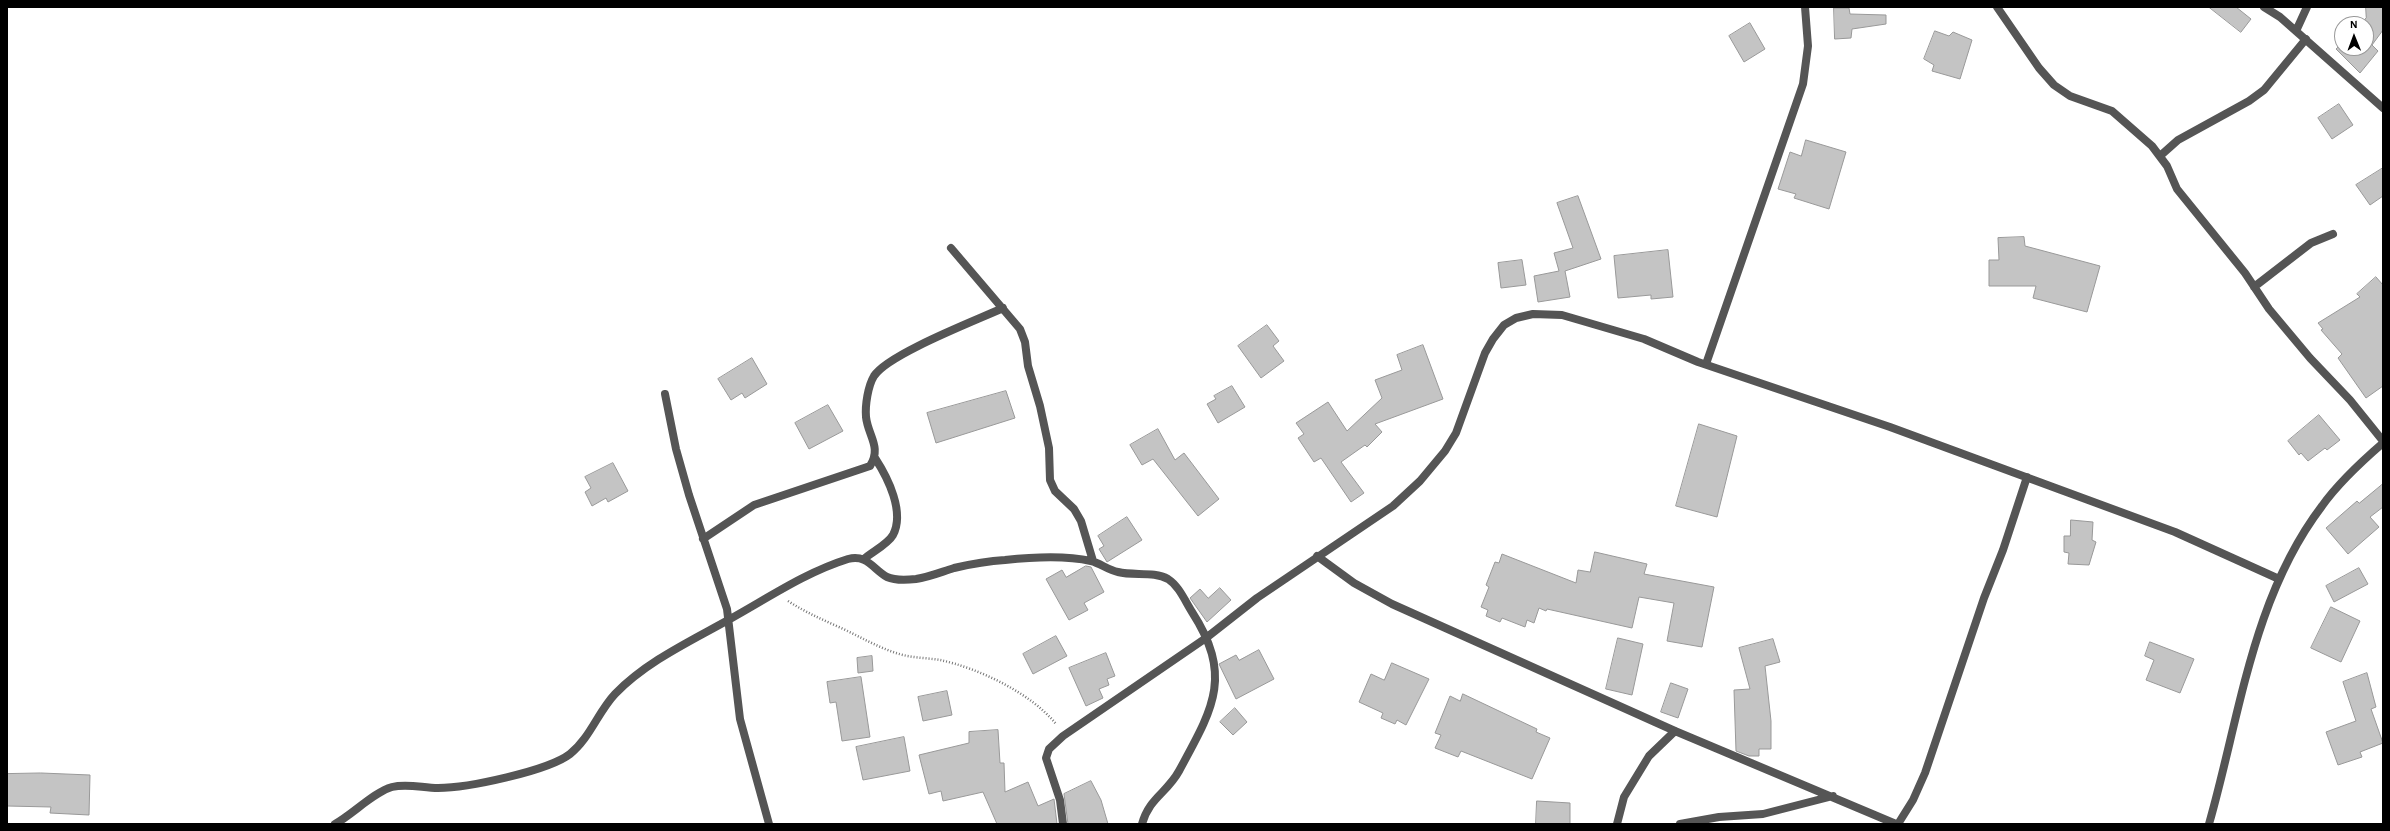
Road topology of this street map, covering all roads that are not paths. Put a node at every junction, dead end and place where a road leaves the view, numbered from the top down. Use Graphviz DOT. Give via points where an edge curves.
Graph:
graph roads {
  1 [pos="1805,7"];
  2 [pos="1997,7"];
  3 [pos="2264,7"];
  4 [pos="2307,7"];
  5 [pos="2296,31"];
  6 [pos="2306,39"];
  7 [pos="2383,108"];
  8 [pos="2160,156"];
  9 [pos="2333,234"];
  10 [pos="951,248"];
  11 [pos="2254,287"];
  12 [pos="1003,308"];
  13 [pos="1706,364"];
  14 [pos="665,394"];
  15 [pos="2383,442"];
  16 [pos="875,458"];
  17 [pos="2027,477"];
  18 [pos="703,538"];
  19 [pos="1317,556"];
  20 [pos="864,559"];
  21 [pos="1093,561"];
  22 [pos="2279,579"];
  23 [pos="728,620"];
  24 [pos="1206,638"];
  25 [pos="1675,731"];
  26 [pos="1833,796"];
  27 [pos="335,824"];
  28 [pos="769,824"];
  29 [pos="1063,824"];
  30 [pos="1142,824"];
  31 [pos="1617,824"];
  32 [pos="1680,824"];
  33 [pos="1897,824"];
  34 [pos="2209,824"];
  1 -- 13 [label="street" via="1808,46 1803,84"];
  2 -- 8 [label="street" via="2035,63 2054,85 2070,96 2112,111 2136,130"];
  3 -- 5 [label="street" via="2280,16"];
  4 -- 5 [label="street"];
  5 -- 6 [label="street"];
  6 -- 7 [label="street"];
  6 -- 8 [label="street" via="2264,90 2178,140"];
  8 -- 11 [label="street" via="2177,189"];
  9 -- 11 [label="street" via="2311,243"];
  10 -- 12 [label="street"];
  11 -- 15 [label="street" via="2310,358 2350,400"];
  12 -- 16 [label="street" via="909,350 875,375 868,396 866,418 875,448"];
  12 -- 21 [label="street" via="1020,329 1024,342 1049,448 1052,486 1074,509 1081,521"];
  13 -- 17 [label="street"];
  13 -- 19 [label="street" via="1644,339 1582,320 1546,314 1516,318 1504,325 1485,353 1456,433 1420,481 1393,506"];
  14 -- 18 [label="street" via="676,449"];
  15 -- 22 [label="street" via="2353,470 2322,505"];
  16 -- 18 [label="street" via="870,466 859,471 754,505"];
  16 -- 20 [label="street" via="890,486 897,514 896,526 892,537"];
  17 -- 22 [label="street" via="2175,532"];
  17 -- 33 [label="street" via="1925,773 1913,800"];
  18 -- 23 [label="street" via="723,595"];
  19 -- 24 [label="street"];
  19 -- 25 [label="street" via="1354,583 1392,604"];
  20 -- 21 [label="street" via="885,576 900,580 916,579 978,563 1005,560 1039,558"];
  20 -- 23 [label="street" via="848,559 824,569"];
  21 -- 24 [label="street" via="1120,573 1162,577 1171,581"];
  22 -- 34 [label="street" via="2264,616 2246,676 2225,769"];
  23 -- 27 [label="street" via="657,660 615,693 590,731 570,754 549,765 526,773 452,788 405,785 393,787 383,790 350,816"];
  23 -- 28 [label="street" via="740,718"];
  24 -- 29 [label="street" via="1063,736 1049,749 1046,758 1060,800"];
  24 -- 30 [label="street" via="1216,675 1212,706 1173,781 1148,806"];
  25 -- 26 [label="street"];
  25 -- 31 [label="street" via="1649,756 1624,797"];
  26 -- 32 [label="street" via="1763,814 1719,817"];
  26 -- 33 [label="street"];
}
